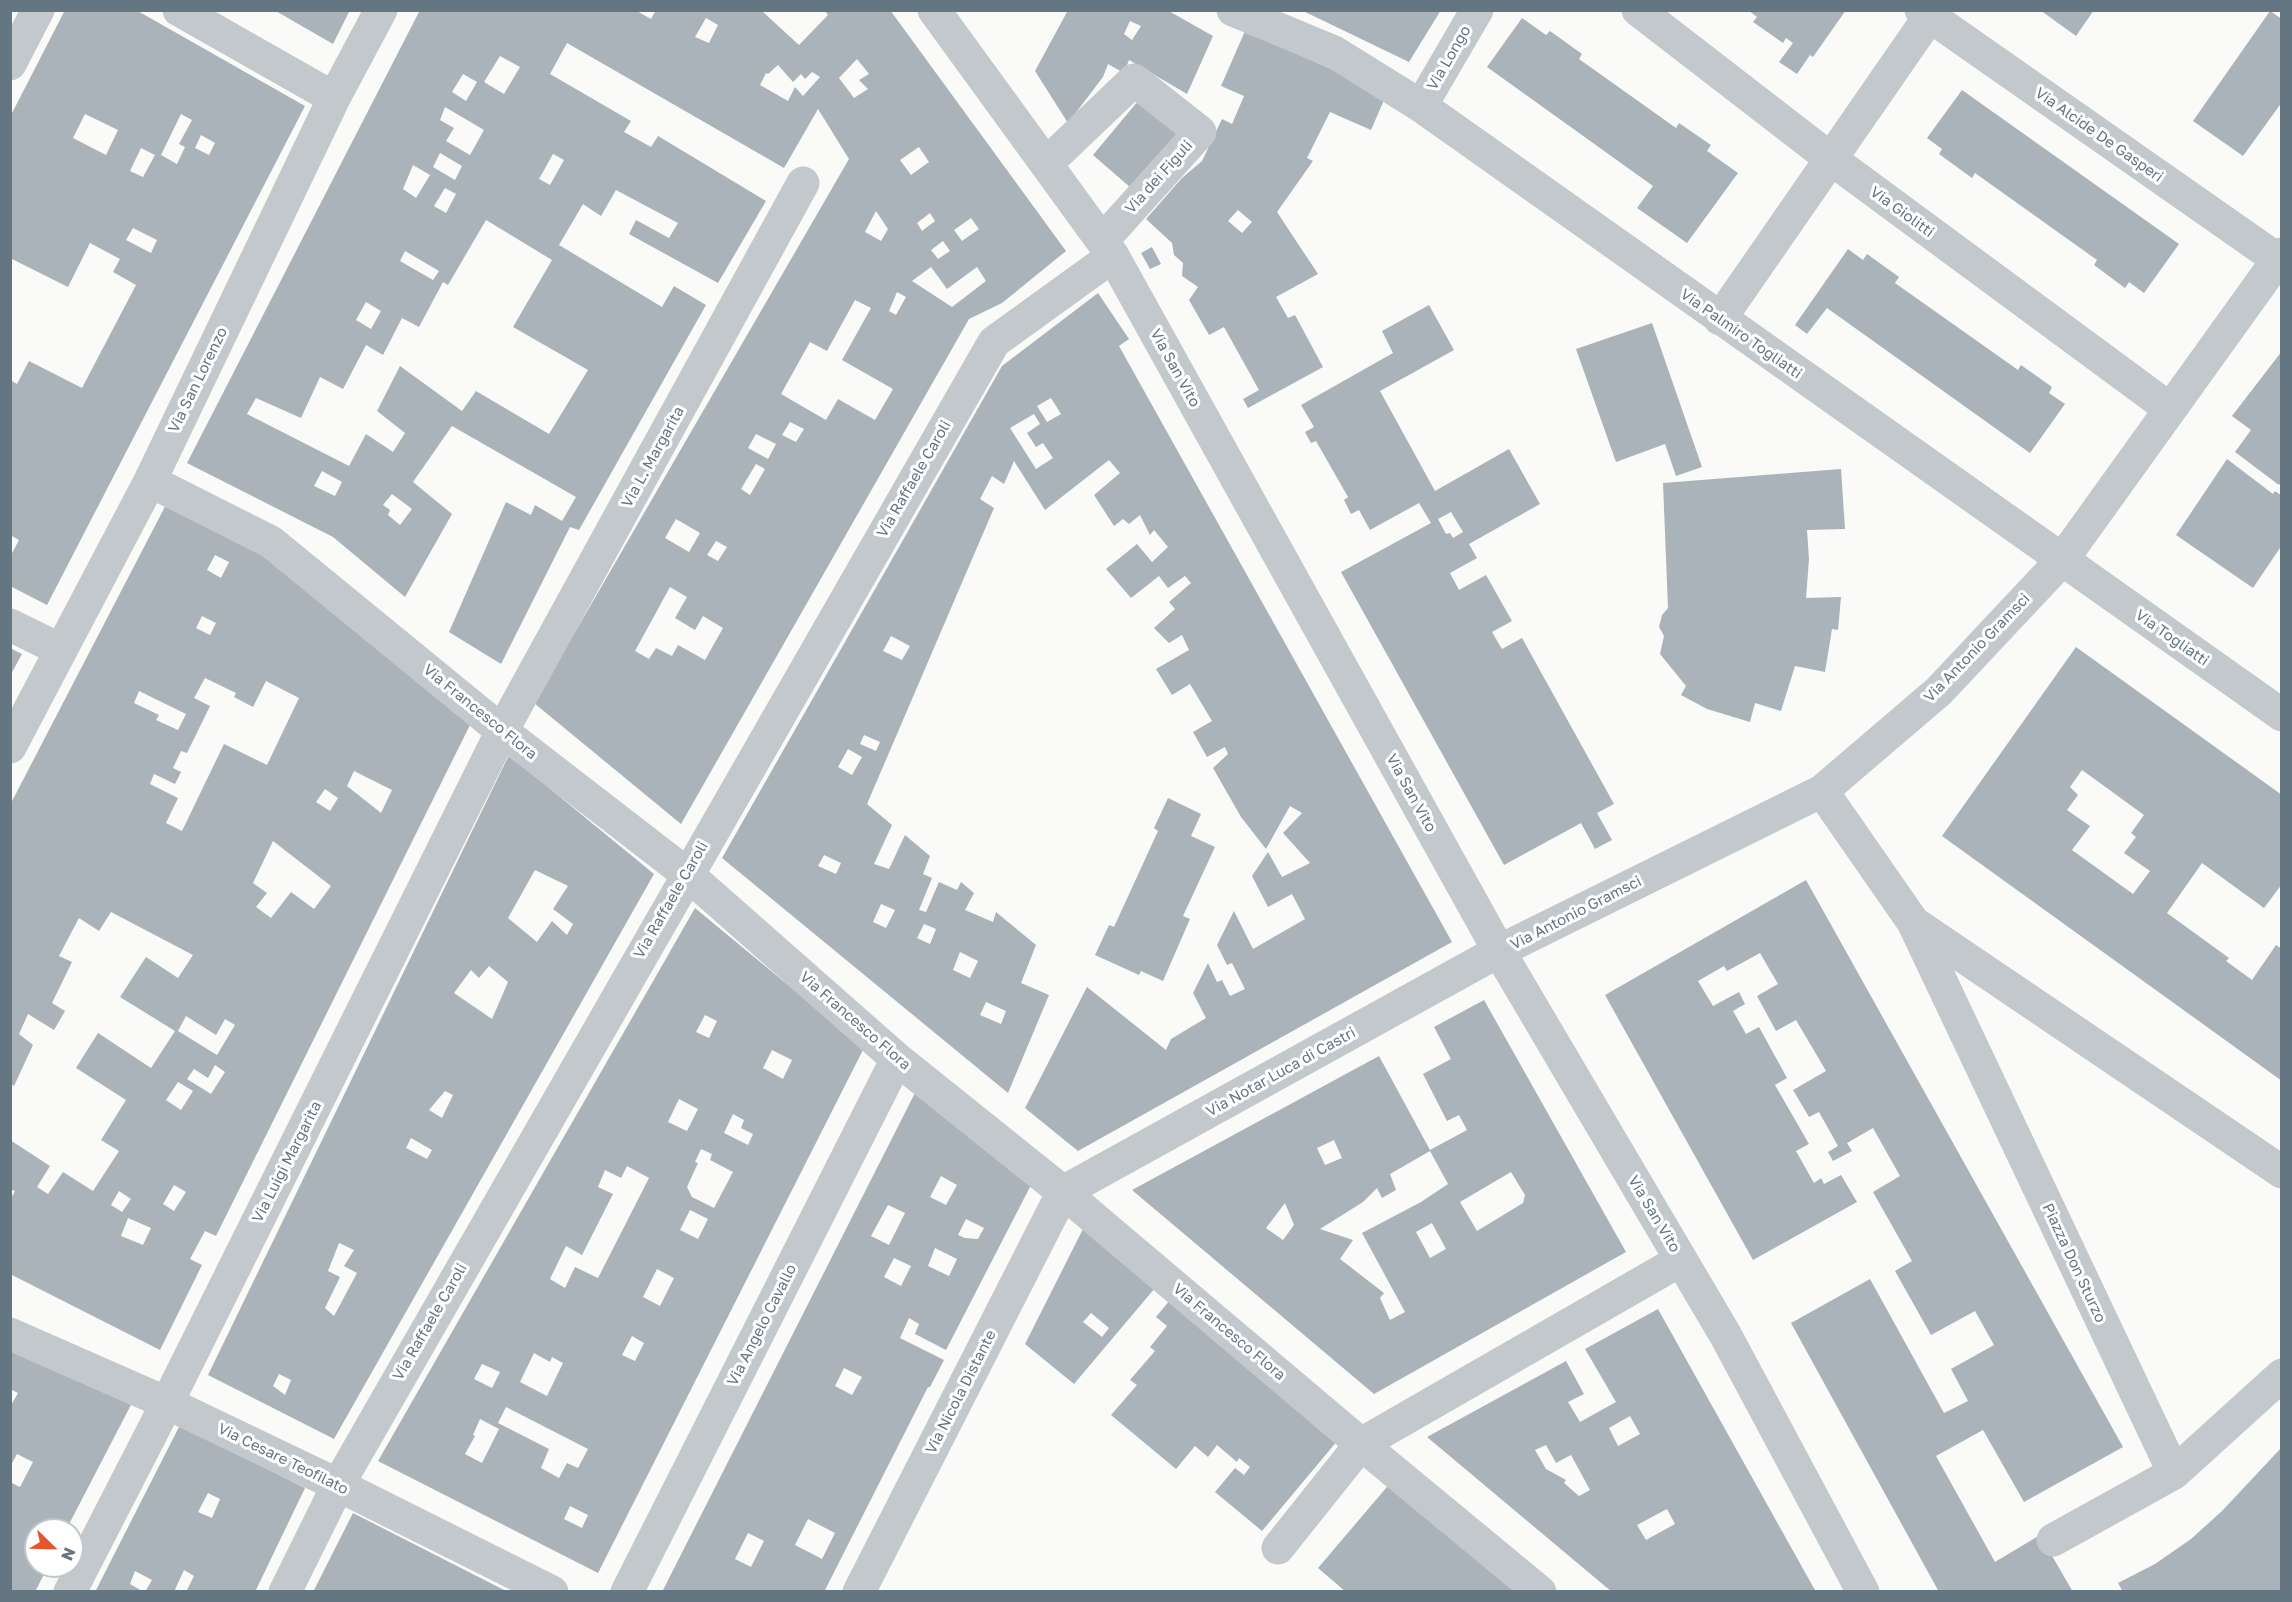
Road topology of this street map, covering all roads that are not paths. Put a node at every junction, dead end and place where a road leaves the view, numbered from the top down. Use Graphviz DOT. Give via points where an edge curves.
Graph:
graph roads {
  1 [pos="38,10"];
  2 [pos="179,10"];
  3 [pos="381,10"];
  4 [pos="934,10"];
  5 [pos="1233,10"];
  6 [pos="1477,10"];
  7 [pos="1638,10"];
  8 [pos="1928,12"];
  9 [pos="10,64"];
  10 [pos="334,98"];
  11 [pos="1421,106"];
  12 [pos="1831,159"];
  13 [pos="1046,164"];
  14 [pos="803,183"];
  15 [pos="1107,249"];
  16 [pos="2279,256"];
  17 [pos="1720,319"];
  18 [pos="2170,409"];
  19 [pos="150,481"];
  20 [pos="2062,560"];
  21 [pos="10,625"];
  22 [pos="61,650"];
  23 [pos="2282,715"];
  24 [pos="502,731"];
  25 [pos="10,747"];
  26 [pos="1822,791"];
  27 [pos="687,874"];
  28 [pos="1913,922"];
  29 [pos="1499,951"];
  30 [pos="897,1059"];
  31 [pos="2282,1172"];
  32 [pos="1063,1192"];
  33 [pos="1681,1260"];
  34 [pos="10,1334"];
  35 [pos="2282,1375"];
  36 [pos="167,1403"];
  37 [pos="1361,1444"];
  38 [pos="2174,1473"];
  39 [pos="338,1485"];
  40 [pos="2053,1540"];
  41 [pos="1278,1548"];
  42 [pos="70,1592"];
  43 [pos="285,1592"];
  44 [pos="552,1592"];
  45 [pos="627,1592"];
  46 [pos="859,1592"];
  47 [pos="1540,1592"];
  48 [pos="1863,1592"];
  1 -- 9 [label="street"];
  2 -- 10 [label="street"];
  3 -- 10 [label="street, Via San Lorenzo"];
  4 -- 13 [label="street, Via San Vito"];
  5 -- 11 [label="street, Via Palmiro Togliatti" via="1334,52"];
  6 -- 11 [label="street, Via Longo"];
  7 -- 12 [label="street, Via Giolitti"];
  8 -- 12 [label="street"];
  8 -- 16 [label="street, Via Alcide De Gasperi"];
  10 -- 19 [label="street, Via San Lorenzo"];
  11 -- 17 [label="street, Via Palmiro Togliatti"];
  12 -- 17 [label="street"];
  12 -- 18 [label="street, Via Giolitti"];
  13 -- 15 [label="street, Via San Vito"];
  13 -- 15 [label="street, Via dei Figuli" via="1134,80 1200,132"];
  14 -- 24 [label="street, Via L. Margarita"];
  15 -- 27 [label="street, Via Raffaele Caroli" via="993,342"];
  15 -- 29 [label="street, Via San Vito"];
  16 -- 18 [label="street, Via Antonio Gramsci"];
  17 -- 20 [label="street, Via Palmiro Togliatti"];
  18 -- 20 [label="street, Via Antonio Gramsci"];
  19 -- 22 [label="street, Via San Lorenzo"];
  19 -- 24 [label="street, Via Francesco Flora" via="271,542"];
  20 -- 23 [label="street, Via Togliatti"];
  20 -- 26 [label="street, Via Antonio Gramsci" via="1939,691"];
  21 -- 22 [label="street"];
  22 -- 25 [label="street, Via San Lorenzo"];
  24 -- 27 [label="street, Via Francesco Flora"];
  24 -- 36 [label="street, Via Luigi Margarita"];
  26 -- 28 [label="street, Piazza Don Sturzo"];
  26 -- 29 [label="street, Via Antonio Gramsci"];
  27 -- 30 [label="street, Via Francesco Flora"];
  27 -- 39 [label="street, Via Raffaele Caroli"];
  28 -- 31 [label="street, Piazza Don Sturzo"];
  28 -- 38 [label="street, Piazza Don Sturzo"];
  29 -- 32 [label="street, Via Notar Luca di Castri"];
  29 -- 33 [label="street, Via San Vito"];
  30 -- 32 [label="street, Via Francesco Flora"];
  30 -- 45 [label="street, Via Angelo Cavallo"];
  32 -- 37 [label="street, Via Francesco Flora"];
  32 -- 46 [label="street, Via Nicola Distante"];
  33 -- 37 [label="street"];
  33 -- 48 [label="street, Via San Vito"];
  34 -- 36 [label="street, Via Cesare Teofilato"];
  35 -- 38 [label="street"];
  36 -- 39 [label="street, Via Cesare Teofilato"];
  36 -- 42 [label="street, Via Luigi Margarita"];
  37 -- 41 [label="street"];
  37 -- 47 [label="street, Via Francesco Flora"];
  38 -- 40 [label="street"];
  39 -- 43 [label="street, Via Raffaele Caroli"];
  39 -- 44 [label="street, Via Cesare Teofilato"];
}
